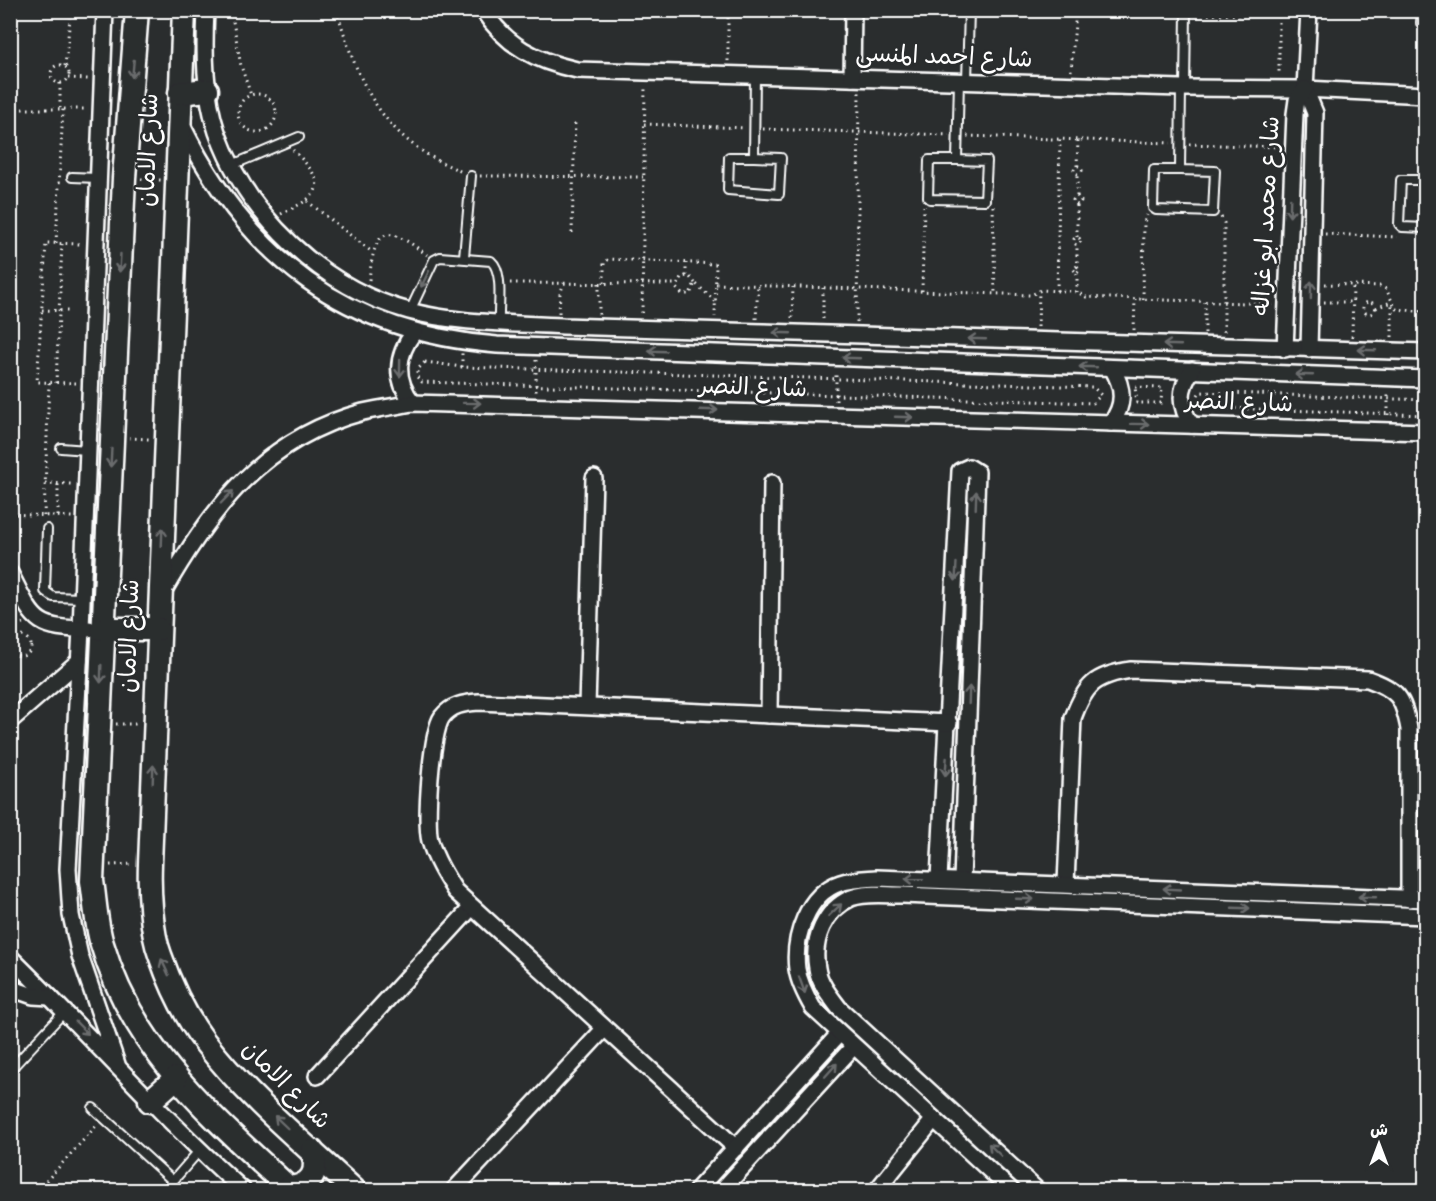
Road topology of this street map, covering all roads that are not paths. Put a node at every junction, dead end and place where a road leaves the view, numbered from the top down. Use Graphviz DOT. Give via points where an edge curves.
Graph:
graph roads {
  1 [pos="105,10"];
  2 [pos="137,10"];
  3 [pos="184,10"];
  4 [pos="206,10"];
  5 [pos="483,10"];
  6 [pos="854,10"];
  7 [pos="969,10"];
  8 [pos="1422,10"];
  9 [pos="1186,12"];
  10 [pos="1309,13"];
  11 [pos="1425,24"];
  12 [pos="755,75"];
  13 [pos="855,78"];
  14 [pos="963,81"];
  15 [pos="1183,88"];
  16 [pos="1305,89"];
  17 [pos="207,90"];
  18 [pos="180,93"];
  19 [pos="1425,95"];
  20 [pos="178,118"];
  21 [pos="299,137"];
  22 [pos="754,157"];
  23 [pos="957,160"];
  24 [pos="232,165"];
  25 [pos="1180,170"];
  26 [pos="471,176"];
  27 [pos="72,177"];
  28 [pos="98,178"];
  29 [pos="1425,180"];
  30 [pos="1425,228"];
  31 [pos="464,257"];
  32 [pos="410,311"];
  33 [pos="499,322"];
  34 [pos="414,332"];
  35 [pos="887,336"];
  36 [pos="1285,349"];
  37 [pos="1310,349"];
  38 [pos="1425,352"];
  39 [pos="888,359"];
  40 [pos="1112,368"];
  41 [pos="1192,370"];
  42 [pos="1425,379"];
  43 [pos="413,403"];
  44 [pos="1111,423"];
  45 [pos="1192,425"];
  46 [pos="1425,432"];
  47 [pos="61,448"];
  48 [pos="87,450"];
  49 [pos="594,478"];
  50 [pos="772,483"];
  51 [pos="47,529"];
  52 [pos="957,548"];
  53 [pos="974,549"];
  54 [pos="10,573"];
  55 [pos="160,597"];
  56 [pos="82,598"];
  57 [pos="92,629"];
  58 [pos="158,629"];
  59 [pos="79,661"];
  60 [pos="587,706"];
  61 [pos="769,715"];
  62 [pos="12,718"];
  63 [pos="949,723"];
  64 [pos="944,800"];
  65 [pos="965,800"];
  66 [pos="939,879"];
  67 [pos="962,880"];
  68 [pos="1066,884"];
  69 [pos="1199,890"];
  70 [pos="1409,899"];
  71 [pos="1425,899"];
  72 [pos="1198,906"];
  73 [pos="472,907"];
  74 [pos="1425,916"];
  75 [pos="10,957"];
  76 [pos="10,988"];
  77 [pos="51,997"];
  78 [pos="65,1011"];
  79 [pos="604,1029"];
  80 [pos="839,1034"];
  81 [pos="853,1047"];
  82 [pos="117,1064"];
  83 [pos="10,1070"];
  84 [pos="317,1076"];
  85 [pos="176,1077"];
  86 [pos="796,1082"];
  87 [pos="810,1094"];
  88 [pos="150,1101"];
  89 [pos="93,1108"];
  90 [pos="934,1119"];
  91 [pos="736,1148"];
  92 [pos="199,1151"];
  93 [pos="312,1151"];
  94 [pos="173,1181"];
  95 [pos="290,1190"];
  96 [pos="165,1191"];
  97 [pos="243,1191"];
  98 [pos="354,1191"];
  99 [pos="454,1191"];
  100 [pos="697,1191"];
  101 [pos="722,1191"];
  102 [pos="877,1191"];
  103 [pos="1011,1191"];
  104 [pos="1037,1191"];
  1 -- 28 [label="street"];
  2 -- 57 [label="street, شارع الامان, one-way" via="124,178 112,437"];
  3 -- 18 [label="street, شارع الامان"];
  4 -- 17 [label="street"];
  5 -- 12 [label="street, شارع احمد المنسى" via="517,49 546,63 577,70"];
  6 -- 13 [label="street"];
  7 -- 14 [label="lane"];
  8 -- 11 [label="lane" via="1421,23"];
  9 -- 15 [label="lane"];
  10 -- 16 [label="street, شارع محمد ابو غزاله"];
  12 -- 13 [label="street, شارع احمد المنسى"];
  12 -- 22 [label="lane"];
  13 -- 14 [label="street, شارع احمد المنسى"];
  14 -- 15 [label="street, شارع احمد المنسى"];
  14 -- 23 [label="lane"];
  15 -- 16 [label="street, شارع احمد المنسى"];
  15 -- 25 [label="lane"];
  16 -- 19 [label="street, شارع احمد المنسى"];
  16 -- 36 [label="street, شارع محمد ابو غزاله, one-way" via="1295,114"];
  37 -- 16 [label="street, شارع محمد ابو غزاله, one-way" via="1316,112"];
  17 -- 18 [label="street"];
  17 -- 24 [label="street" via="217,131"];
  18 -- 20 [label="street, شارع الامان"];
  20 -- 34 [label="street, شارع النصر" via="202,166 233,210 276,256 312,285 359,312"];
  55 -- 20 [label="street, شارع الامان, one-way"];
  21 -- 24 [label="lane"];
  22 -- 22 [label="lane" via="729,158 728,192 779,194 781,158"];
  23 -- 23 [label="lane" via="987,160 986,200 930,200 929,160"];
  24 -- 32 [label="street" via="269,219 326,272 367,296"];
  25 -- 25 [label="lane" via="1215,171 1214,211 1153,209 1154,170"];
  26 -- 31 [label="lane"];
  27 -- 28 [label="lane"];
  28 -- 48 [label="street"];
  29 -- 30 [label="lane" via="1401,180 1400,224"];
  31 -- 32 [label="lane, one-way" via="446,255 434,260"];
  31 -- 33 [label="lane" via="491,261 496,268"];
  32 -- 33 [label="street"];
  35 -- 33 [label="street, one-way"];
  39 -- 34 [label="street, شارع النصر, one-way" via="462,342"];
  34 -- 43 [label="street, one-way" via="401,353 399,367 400,381"];
  36 -- 35 [label="street, one-way"];
  35 -- 39 [label="street"];
  36 -- 37 [label="street"];
  38 -- 37 [label="street, one-way"];
  38 -- 42 [label="street"];
  40 -- 39 [label="street, شارع النصر, one-way"];
  40 -- 41 [label="street, شارع النصر"];
  40 -- 44 [label="street" via="1122,396"];
  42 -- 41 [label="street, شارع النصر, one-way"];
  41 -- 45 [label="street" via="1181,398"];
  43 -- 44 [label="street, شارع النصر, one-way"];
  55 -- 43 [label="street, شارع النصر, one-way" via="215,509 246,477 281,450 320,428 362,413"];
  44 -- 45 [label="street, شارع النصر, one-way"];
  45 -- 46 [label="street, شارع النصر"];
  47 -- 48 [label="lane"];
  48 -- 56 [label="street" via="77,517"];
  49 -- 60 [label="street"];
  50 -- 61 [label="street"];
  51 -- 56 [label="lane" via="45,591 53,597"];
  52 -- 53 [label="street"];
  53 -- 52 [label="street, one-way" via="977,472 969,467 960,471"];
  52 -- 63 [label="street, one-way"];
  65 -- 53 [label="street, one-way"];
  54 -- 57 [label="street" via="38,620 51,628"];
  55 -- 58 [label="street, شارع الامان"];
  56 -- 57 [label="street"];
  57 -- 58 [label="street"];
  57 -- 59 [label="street"];
  57 -- 85 [label="street, شارع الامان, one-way" via="99,724 92,881 102,943 122,999 152,1050"];
  93 -- 58 [label="street, شارع الامان, one-way" via="204,1040 159,954 150,864"];
  59 -- 62 [label="street"];
  59 -- 82 [label="street" via="68,892 80,956"];
  60 -- 61 [label="street"];
  60 -- 73 [label="street" via="468,703 448,710 441,718 434,738 430,839 455,891"];
  61 -- 63 [label="street"];
  63 -- 64 [label="street, one-way"];
  64 -- 65 [label="street"];
  64 -- 66 [label="street"];
  65 -- 67 [label="street"];
  66 -- 67 [label="street"];
  66 -- 80 [label="street, one-way" via="877,878 838,884 822,894 809,910 800,929 797,970 813,1008"];
  67 -- 68 [label="street"];
  69 -- 68 [label="street, one-way"];
  68 -- 70 [label="street" via="1073,718 1080,697 1094,681 1131,670 1368,679 1398,694 1406,710"];
  70 -- 69 [label="street, one-way"];
  69 -- 72 [label="street"];
  70 -- 71 [label="street"];
  72 -- 74 [label="street, one-way"];
  104 -- 72 [label="street, one-way" via="839,1008 817,969 816,945 823,923 835,908 852,897 874,894"];
  73 -- 79 [label="street"];
  73 -- 84 [label="street"];
  75 -- 77 [label="street"];
  76 -- 77 [label="street"];
  77 -- 78 [label="street"];
  78 -- 82 [label="street, one-way"];
  78 -- 83 [label="lane"];
  79 -- 91 [label="street"];
  79 -- 99 [label="street"];
  80 -- 81 [label="street"];
  80 -- 86 [label="street"];
  87 -- 81 [label="street, one-way"];
  81 -- 90 [label="street"];
  82 -- 88 [label="street"];
  85 -- 88 [label="street"];
  85 -- 95 [label="street, شارع الامان"];
  86 -- 87 [label="street"];
  86 -- 91 [label="street"];
  87 -- 101 [label="street"];
  88 -- 92 [label="street"];
  89 -- 94 [label="lane"];
  90 -- 102 [label="street"];
  90 -- 103 [label="street"];
  91 -- 100 [label="street"];
  92 -- 94 [label="lane"];
  92 -- 97 [label="street"];
  93 -- 95 [label="street" via="315,1172 309,1182"];
  93 -- 98 [label="street, شارع الامان"];
  94 -- 96 [label="lane"];
}
